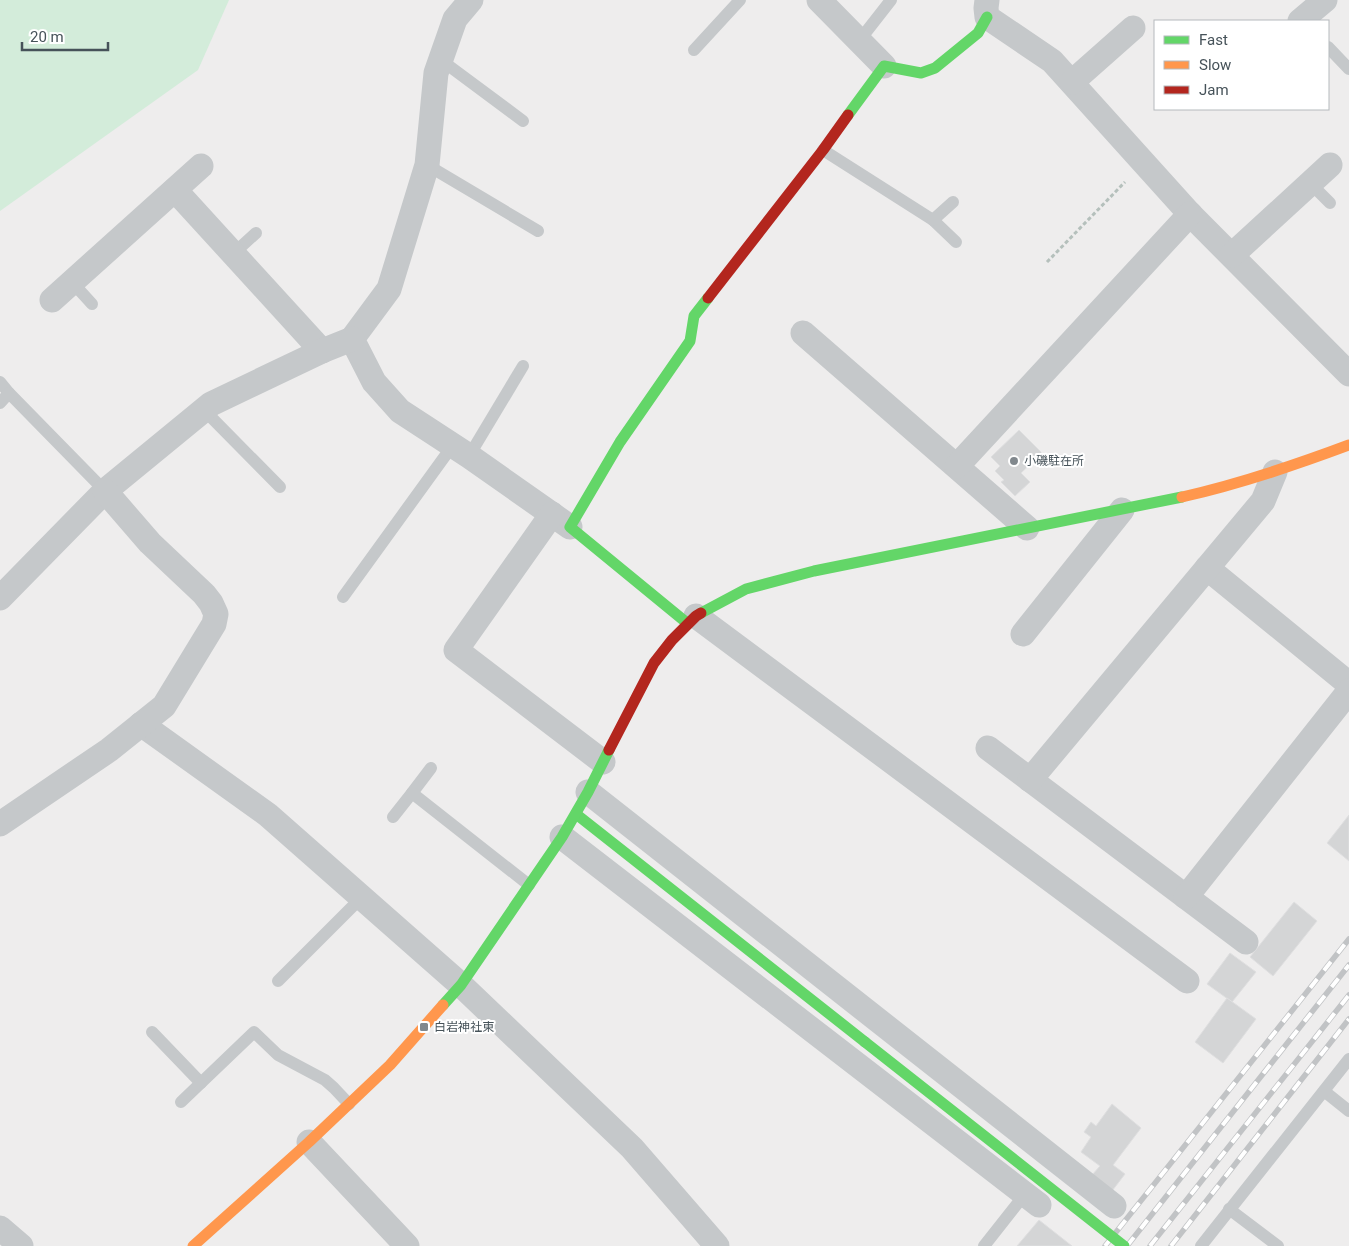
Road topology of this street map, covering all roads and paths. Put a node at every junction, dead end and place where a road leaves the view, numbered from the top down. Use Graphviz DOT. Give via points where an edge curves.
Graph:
graph roads {
  1 [pos="471,0"];
  2 [pos="740,0"];
  3 [pos="819,0"];
  4 [pos="891,0"];
  5 [pos="1325,0"];
  6 [pos="987,8"];
  7 [pos="1303,20"];
  8 [pos="1134,28"];
  9 [pos="859,41"];
  10 [pos="1329,47"];
  11 [pos="694,50"];
  12 [pos="441,60"];
  13 [pos="884,66"];
  14 [pos="1349,69"];
  15 [pos="1072,82"];
  16 [pos="523,121"];
  17 [pos="823,150"];
  18 [pos="1144,162"];
  19 [pos="1330,164"];
  20 [pos="427,165"];
  21 [pos="201,166"];
  22 [pos="1310,183"];
  23 [pos="175,190"];
  24 [pos="953,202"];
  25 [pos="1330,203"];
  26 [pos="1190,214"];
  27 [pos="933,220"];
  28 [pos="538,230"];
  29 [pos="256,233"];
  30 [pos="956,242"];
  31 [pos="233,254"];
  32 [pos="1232,254"];
  33 [pos="1047,262"];
  34 [pos="72,282"];
  35 [pos="52,300"];
  36 [pos="92,304"];
  37 [pos="803,333"];
  38 [pos="352,339"];
  39 [pos="322,351"];
  40 [pos="523,366"];
  41 [pos="1349,374"];
  42 [pos="0,382"];
  43 [pos="9,393"];
  44 [pos="0,403"];
  45 [pos="204,410"];
  46 [pos="1349,445"];
  47 [pos="461,450"];
  48 [pos="957,466"];
  49 [pos="1274,472"];
  50 [pos="280,487"];
  51 [pos="105,490"];
  52 [pos="1122,510"];
  53 [pos="561,521"];
  54 [pos="1027,528"];
  55 [pos="1207,568"];
  56 [pos="343,597"];
  57 [pos="0,598"];
  58 [pos="691,619"];
  59 [pos="1023,634"];
  60 [pos="1349,684"];
  61 [pos="1349,691"];
  62 [pos="140,724"];
  63 [pos="988,748"];
  64 [pos="603,762"];
  65 [pos="431,768"];
  66 [pos="1030,780"];
  67 [pos="588,792"];
  68 [pos="412,793"];
  69 [pos="576,814"];
  70 [pos="394,817"];
  71 [pos="0,822"];
  72 [pos="562,837"];
  73 [pos="529,885"];
  74 [pos="361,898"];
  75 [pos="1186,898"];
  76 [pos="1246,942"];
  77 [pos="278,981"];
  78 [pos="1187,981"];
  79 [pos="461,985"];
  80 [pos="152,1032"];
  81 [pos="1349,1059"];
  82 [pos="201,1083"];
  83 [pos="1324,1091"];
  84 [pos="181,1102"];
  85 [pos="349,1104"];
  86 [pos="1349,1111"];
  87 [pos="309,1142"];
  88 [pos="1040,1148"];
  89 [pos="999,1174"];
  90 [pos="1032,1200"];
  91 [pos="1114,1206"];
  92 [pos="1229,1209"];
  93 [pos="0,1228"];
  94 [pos="21,1246"];
  95 [pos="193,1246"];
  96 [pos="407,1246"];
  97 [pos="717,1246"];
  98 [pos="984,1246"];
  99 [pos="1124,1246"];
  100 [pos="1200,1246"];
  101 [pos="1278,1246"];
  1 -- 12 [label="street" via="455,19"];
  2 -- 11 [label="lane"];
  3 -- 9 [label="street"];
  4 -- 9 [label="lane"];
  5 -- 7 [label="street"];
  6 -- 13 [label="street" via="978,33 935,68 922,73"];
  6 -- 15 [label="street" via="1052,61"];
  8 -- 15 [label="street"];
  9 -- 13 [label="street"];
  10 -- 14 [label="lane"];
  12 -- 16 [label="lane"];
  12 -- 20 [label="street" via="436,73"];
  13 -- 17 [label="street"];
  15 -- 18 [label="street"];
  17 -- 27 [label="lane"];
  17 -- 53 [label="street" via="694,316 690,341"];
  18 -- 26 [label="street"];
  18 -- 33 [label="path"];
  19 -- 22 [label="street"];
  20 -- 28 [label="lane"];
  20 -- 38 [label="street" via="389,289"];
  21 -- 23 [label="street"];
  22 -- 25 [label="lane"];
  22 -- 32 [label="street"];
  23 -- 31 [label="street"];
  23 -- 34 [label="street"];
  24 -- 27 [label="lane"];
  26 -- 32 [label="street"];
  26 -- 48 [label="street"];
  27 -- 30 [label="lane"];
  29 -- 31 [label="lane"];
  31 -- 39 [label="street"];
  32 -- 41 [label="street"];
  34 -- 35 [label="street"];
  34 -- 36 [label="lane"];
  37 -- 48 [label="street"];
  38 -- 39 [label="street"];
  38 -- 47 [label="street" via="374,382 400,411"];
  39 -- 45 [label="street"];
  40 -- 47 [label="lane"];
  42 -- 43 [label="lane"];
  43 -- 44 [label="lane"];
  43 -- 51 [label="lane"];
  45 -- 50 [label="lane"];
  45 -- 51 [label="street"];
  46 -- 49 [label="street"];
  47 -- 53 [label="street"];
  47 -- 56 [label="lane"];
  48 -- 54 [label="street"];
  49 -- 52 [label="street" via="1219,489"];
  49 -- 55 [label="street" via="1262,501"];
  51 -- 57 [label="street"];
  51 -- 62 [label="street" via="150,543 204,594 216,614 214,624 164,706"];
  52 -- 54 [label="street"];
  52 -- 59 [label="street"];
  53 -- 58 [label="street"];
  53 -- 64 [label="street" via="456,650"];
  54 -- 58 [label="street" via="805,573 746,589"];
  55 -- 60 [label="street"];
  55 -- 66 [label="street"];
  58 -- 64 [label="street" via="654,663"];
  58 -- 78 [label="street"];
  61 -- 75 [label="street"];
  62 -- 71 [label="street" via="108,750"];
  62 -- 74 [label="street" via="268,815"];
  63 -- 66 [label="street"];
  64 -- 67 [label="street"];
  65 -- 68 [label="lane"];
  66 -- 75 [label="street"];
  67 -- 69 [label="street"];
  67 -- 88 [label="street"];
  68 -- 70 [label="lane"];
  68 -- 73 [label="lane"];
  69 -- 72 [label="street"];
  69 -- 99 [label="street, bridge"];
  72 -- 73 [label="street"];
  72 -- 89 [label="street"];
  73 -- 79 [label="street"];
  74 -- 77 [label="lane"];
  74 -- 79 [label="street"];
  75 -- 76 [label="street"];
  79 -- 85 [label="street" via="390,1065"];
  79 -- 97 [label="street" via="632,1148"];
  80 -- 82 [label="lane"];
  81 -- 83 [label="lane"];
  82 -- 84 [label="lane"];
  82 -- 85 [label="lane" via="254,1032 278,1055 324,1080"];
  83 -- 86 [label="lane"];
  83 -- 92 [label="lane"];
  85 -- 87 [label="street"];
  87 -- 95 [label="street"];
  87 -- 96 [label="street"];
  88 -- 89 [label="street"];
  88 -- 91 [label="street"];
  89 -- 90 [label="street"];
  90 -- 98 [label="lane"];
  92 -- 100 [label="lane"];
  92 -- 101 [label="lane"];
  93 -- 94 [label="street"];
}
